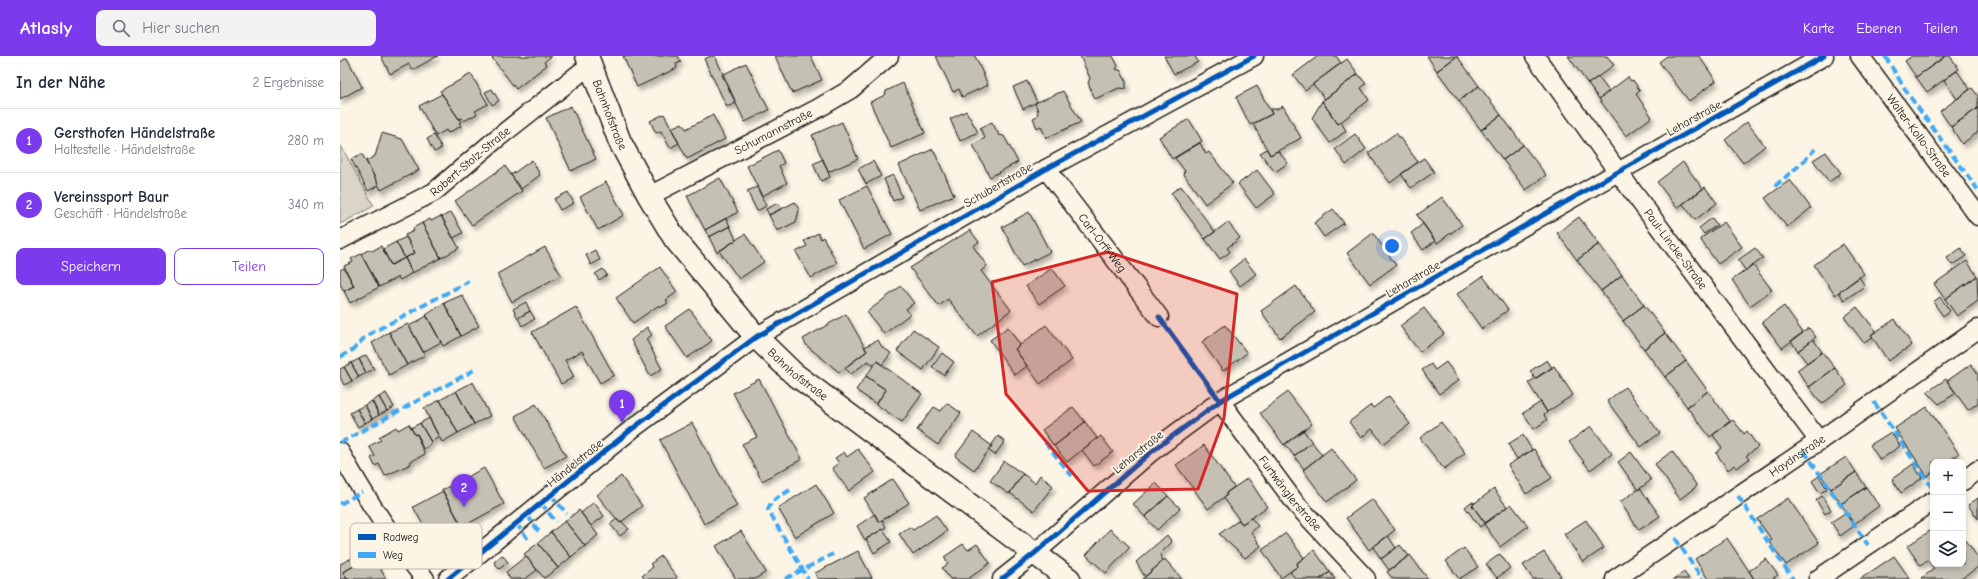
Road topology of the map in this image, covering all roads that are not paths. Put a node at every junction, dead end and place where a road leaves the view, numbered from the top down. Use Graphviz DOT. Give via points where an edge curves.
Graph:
graph roads {
  1 [pos="889,56"];
  2 [pos="1254,56"];
  3 [pos="1535,56"];
  4 [pos="1824,56"];
  5 [pos="1860,56"];
  6 [pos="589,61"];
  7 [pos="1046,169"];
  8 [pos="1618,172"];
  9 [pos="649,196"];
  10 [pos="1978,216"];
  11 [pos="340,240"];
  12 [pos="1159,318"];
  13 [pos="1978,329"];
  14 [pos="756,337"];
  15 [pos="1220,401"];
  16 [pos="1819,441"];
  17 [pos="340,452"];
  18 [pos="1978,470"];
  19 [pos="1966,479"];
  20 [pos="1930,503"];
  21 [pos="383,523"];
  22 [pos="482,551"];
  23 [pos="1035,553"];
  24 [pos="417,569"];
  25 [pos="460,569"];
  26 [pos="425,579"];
  27 [pos="448,579"];
  28 [pos="1002,579"];
  29 [pos="1069,579"];
  30 [pos="1366,579"];
  31 [pos="1615,579"];
  32 [pos="1818,579"];
  1 -- 9 [label="street, Schumannstraße" via="851,89 817,109"];
  2 -- 7 [label="street, Schubertstraße"];
  3 -- 8 [label="street, Paul-Lincke-Straße"];
  4 -- 8 [label="street, Leharstraße"];
  5 -- 10 [label="street, Walter-Kollo-Straße"];
  6 -- 9 [label="main road, Bahnhofstraße" via="620,142"];
  6 -- 11 [label="street, Robert-Stolz-Straße" via="434,192"];
  7 -- 12 [label="street, Carl-Orff-Weg"];
  7 -- 14 [label="street, Schubertstraße"];
  8 -- 15 [label="street, Leharstraße"];
  8 -- 16 [label="street, Paul-Lincke-Straße"];
  9 -- 14 [label="main road, Bahnhofstraße" via="675,239"];
  13 -- 16 [label="street, Haydnstraße"];
  14 -- 22 [label="street, Händelstraße" via="632,429"];
  14 -- 23 [label="main road, Bahnhofstraße" via="793,373"];
  15 -- 23 [label="street, Leharstraße" via="1151,452"];
  15 -- 30 [label="street, Furtwänglerstraße" via="1296,504"];
  16 -- 31 [label="street, Haydnstraße"];
  17 -- 21 [label="street" via="363,494"];
  18 -- 19 [label="street"];
  20 -- 32 [label="street"];
  23 -- 28 [label="street, Leharstraße"];
  23 -- 29 [label="main road, Bahnhofstraße"];
  24 -- 26 [label="street"];
  25 -- 27 [label="street, Händelstraße"];
}
